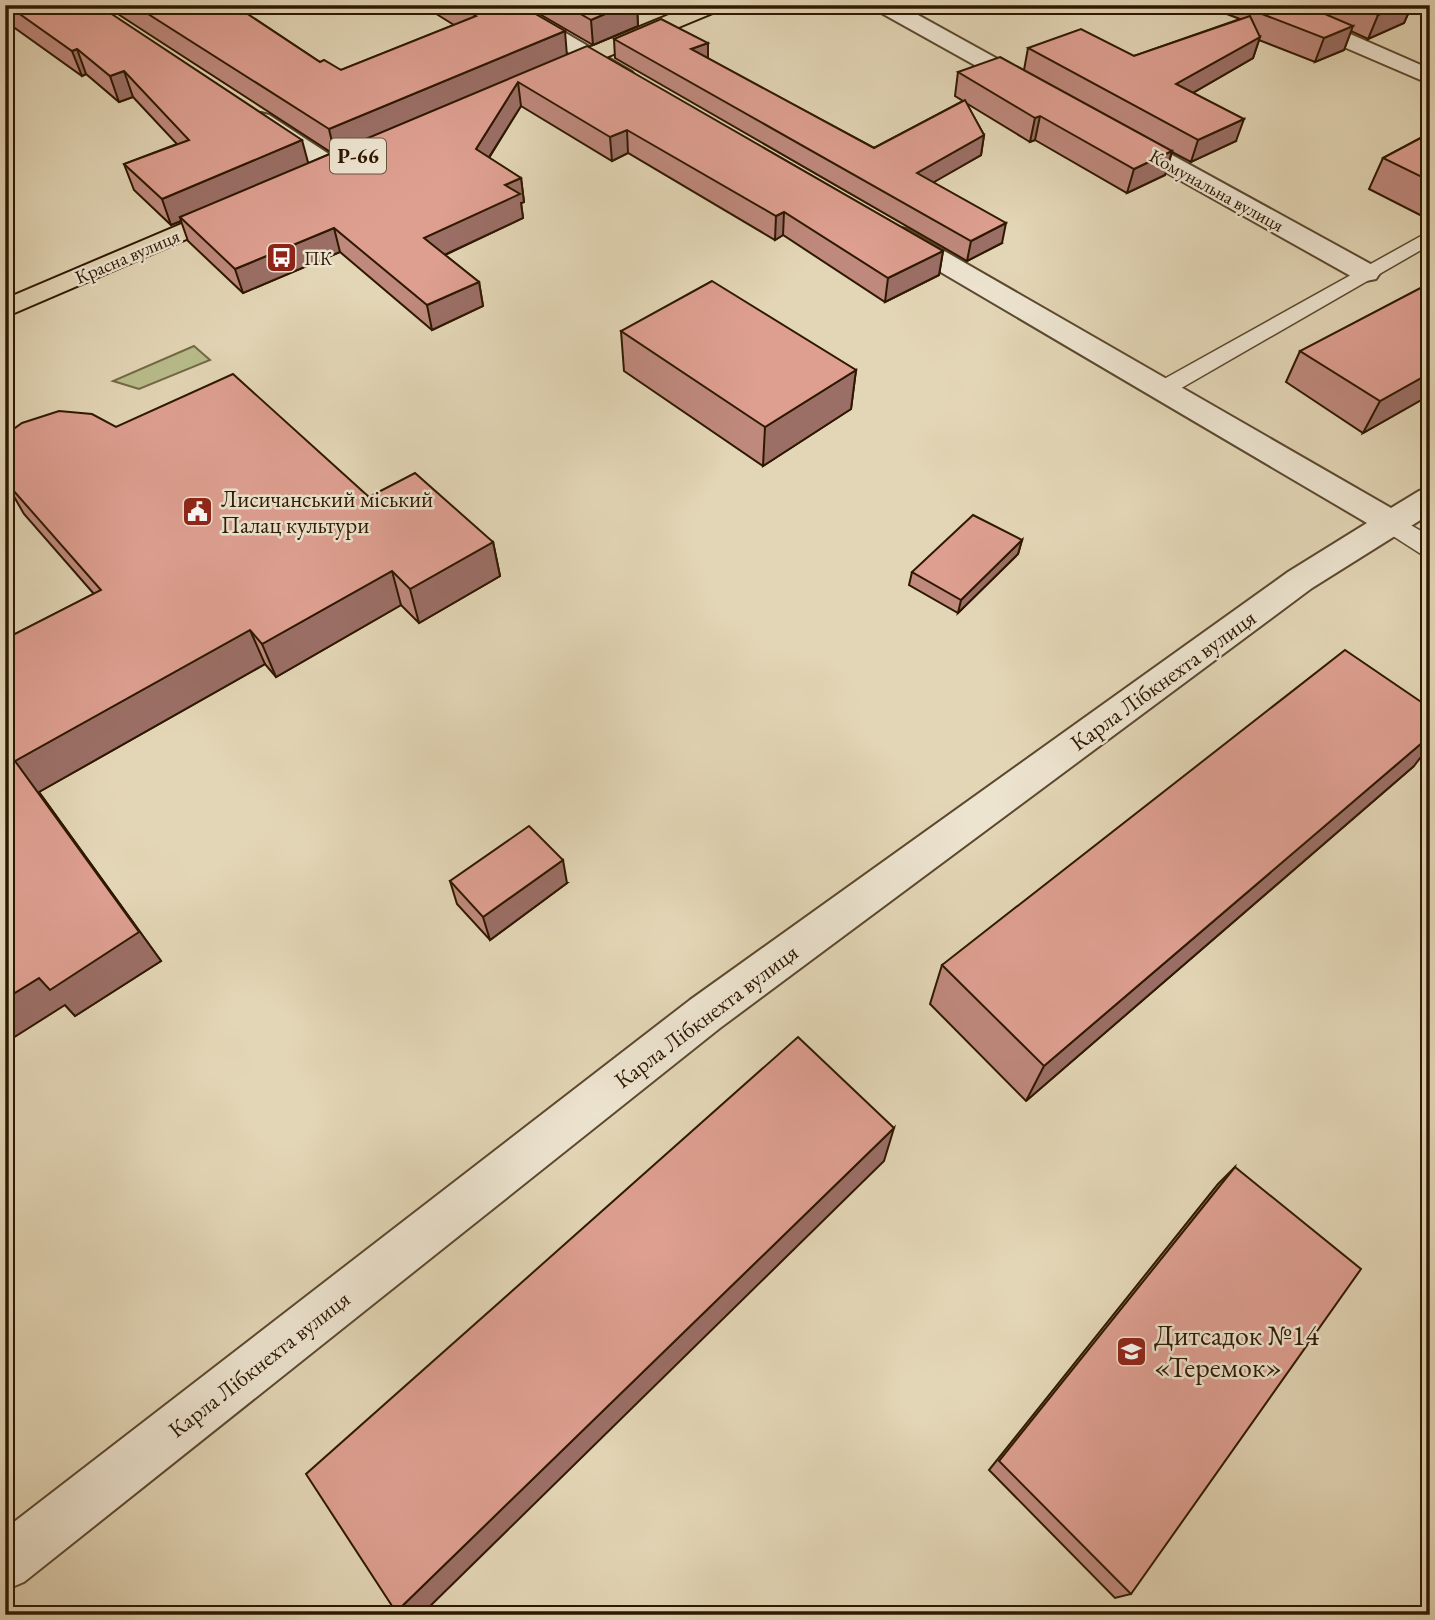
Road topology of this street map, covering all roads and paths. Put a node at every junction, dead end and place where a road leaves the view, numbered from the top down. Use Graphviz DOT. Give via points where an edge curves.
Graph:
graph roads {
  1 [pos="502,5"];
  2 [pos="712,5"];
  3 [pos="884,5"];
  4 [pos="1266,5"];
  5 [pos="588,56"];
  6 [pos="1430,77"];
  7 [pos="526,83"];
  8 [pos="649,91"];
  9 [pos="1053,99"];
  10 [pos="244,109"];
  11 [pos="1101,126"];
  12 [pos="344,162"];
  13 [pos="308,177"];
  14 [pos="249,203"];
  15 [pos="876,223"];
  16 [pos="1421,242"];
  17 [pos="1366,273"];
  18 [pos="5,309"];
  19 [pos="1163,389"];
  20 [pos="1430,499"];
  21 [pos="1391,523"];
  22 [pos="1430,548"];
  23 [pos="5,1563"];
  1 -- 5 [label="street"];
  2 -- 5 [label="main road"];
  3 -- 9 [label="street"];
  4 -- 6 [label="street"];
  5 -- 7 [label="main road"];
  5 -- 8 [label="street"];
  10 -- 12 [label="street"];
  11 -- 17 [label="street, Комунальна вулиця"];
  12 -- 13 [label="main road, Р-66"];
  14 -- 18 [label="main road, Красна вулиця"];
  15 -- 19 [label="street"];
  16 -- 17 [label="lane"];
  17 -- 19 [label="lane"];
  19 -- 21 [label="street"];
  20 -- 21 [label="street, Карла Лібкнехта вулиця"];
  21 -- 22 [label="lane"];
  21 -- 23 [label="street, Карла Лібкнехта вулиця" via="1300,580 705,1014"];
}
